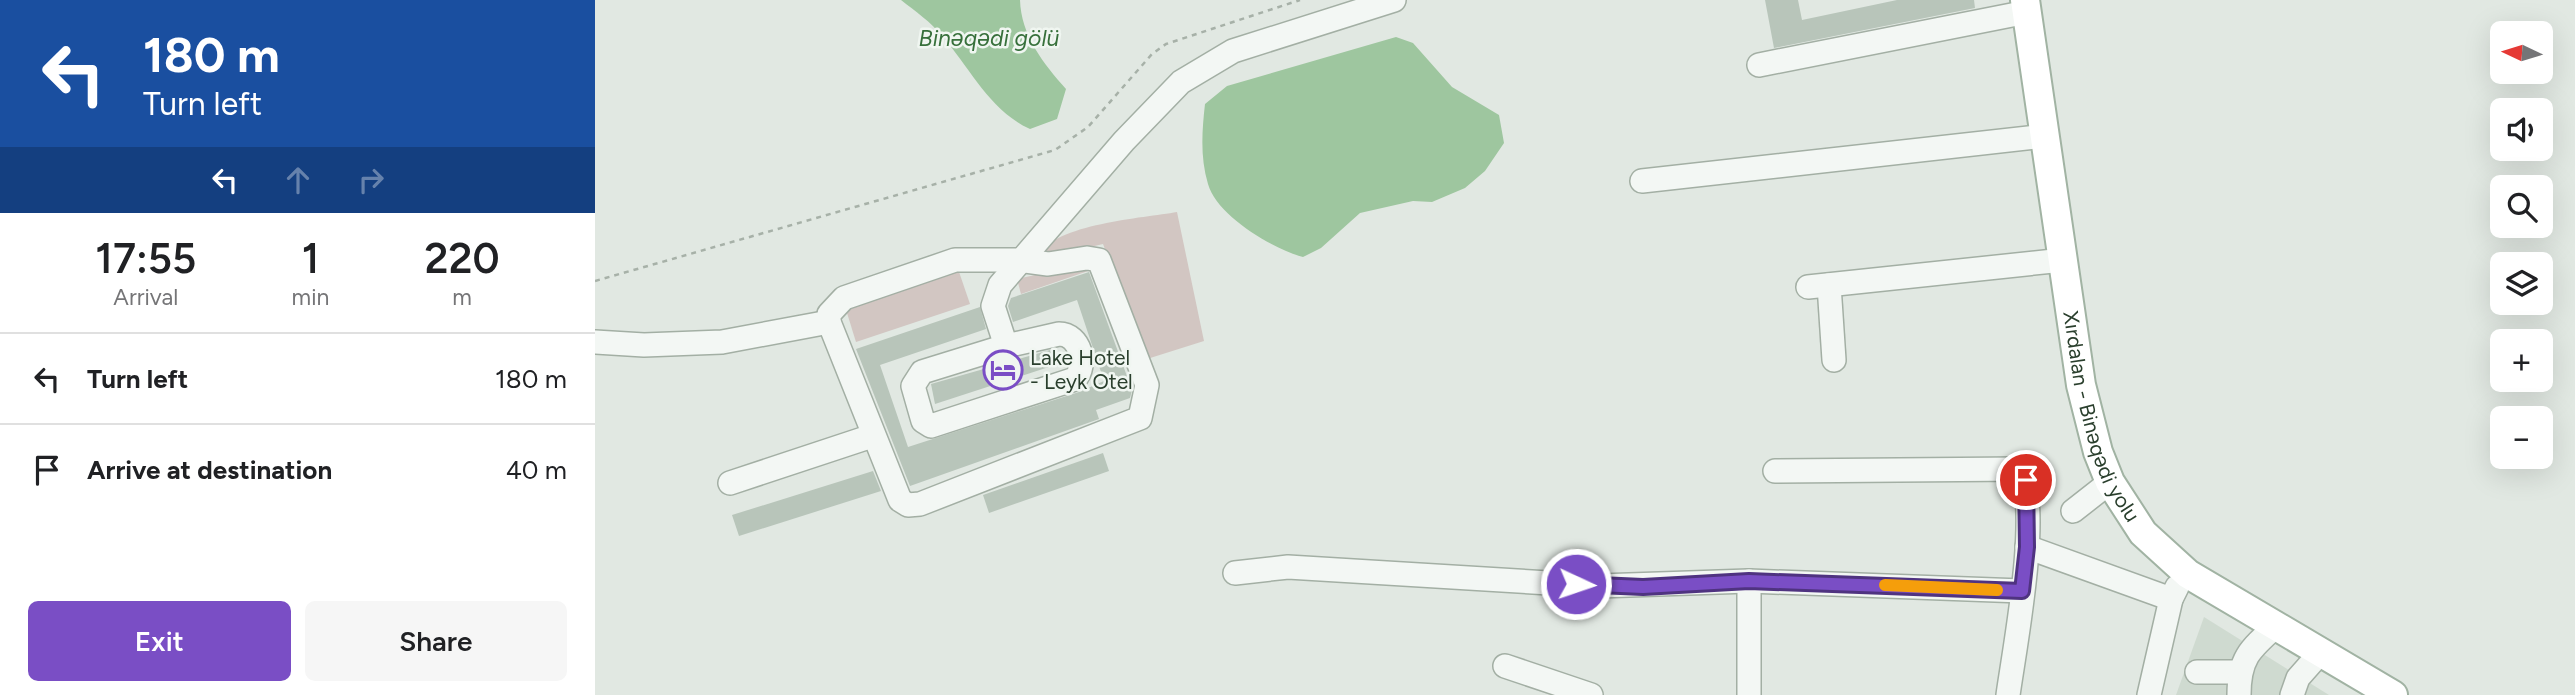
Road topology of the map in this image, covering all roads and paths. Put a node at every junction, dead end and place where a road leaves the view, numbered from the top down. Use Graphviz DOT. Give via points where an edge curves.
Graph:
graph roads {
  1 [pos="1300,0"];
  2 [pos="1394,0"];
  3 [pos="2026,6"];
  4 [pos="1759,65"];
  5 [pos="2045,136"];
  6 [pos="1641,181"];
  7 [pos="1018,260"];
  8 [pos="2063,260"];
  9 [pos="595,281"];
  10 [pos="829,322"];
  11 [pos="595,342"];
  12 [pos="1006,346"];
  13 [pos="1834,360"];
  14 [pos="873,436"];
  15 [pos="1775,471"];
  16 [pos="2110,482"];
  17 [pos="730,483"];
  18 [pos="2073,511"];
  19 [pos="2027,547"];
  20 [pos="1235,573"];
  21 [pos="2188,574"];
  22 [pos="1749,581"];
  23 [pos="2022,591"];
  24 [pos="2171,599"];
  25 [pos="2276,626"];
  26 [pos="2321,652"];
  27 [pos="1505,666"];
  28 [pos="2197,672"];
  29 [pos="2239,684"];
  30 [pos="2381,692"];
  31 [pos="1591,695"];
  32 [pos="1749,695"];
  33 [pos="2008,695"];
  34 [pos="2149,695"];
  35 [pos="2292,695"];
  1 -- 9 [label="path" via="1166,44 1088,127 1055,150"];
  2 -- 7 [label="street" via="1233,51 1189,77 1124,141"];
  3 -- 4 [label="street"];
  3 -- 5 [label="main road, Xırdalan - Binəqədi yolu"];
  5 -- 6 [label="street"];
  5 -- 8 [label="main road, Xırdalan - Binəqədi yolu"];
  7 -- 10 [label="street" via="946,262 844,298 829,314"];
  7 -- 12 [label="street" via="993,306"];
  7 -- 14 [label="street" via="1048,264 1100,260 1147,385 1140,418 908,505 900,500"];
  8 -- 13 [label="street" via="1818,286"];
  8 -- 16 [label="main road, Xırdalan - Binəqədi yolu" via="2081,385"];
  10 -- 11 [label="street" via="722,342"];
  10 -- 14 [label="street"];
  12 -- 12 [label="street" via="922,372 913,386 923,421 931,426 942,423 1075,379 1081,373 1083,364 1075,340 1068,334"];
  14 -- 17 [label="street"];
  15 -- 19 [label="street" via="2020,469 2026,480"];
  16 -- 18 [label="street"];
  16 -- 21 [label="main road, Xırdalan - Binəqədi yolu" via="2143,533"];
  19 -- 23 [label="street"];
  19 -- 24 [label="street"];
  20 -- 22 [label="street" via="1288,567 1632,586"];
  21 -- 24 [label="street"];
  21 -- 25 [label="main road, Xırdalan - Binəqədi yolu"];
  22 -- 23 [label="street"];
  22 -- 32 [label="street"];
  23 -- 33 [label="street"];
  24 -- 34 [label="street"];
  25 -- 26 [label="main road, Xırdalan - Binəqədi yolu"];
  25 -- 29 [label="street" via="2242,662"];
  26 -- 30 [label="main road, Xırdalan - Binəqədi yolu"];
  26 -- 35 [label="street" via="2298,678"];
  27 -- 31 [label="street"];
  28 -- 29 [label="street"];
}
